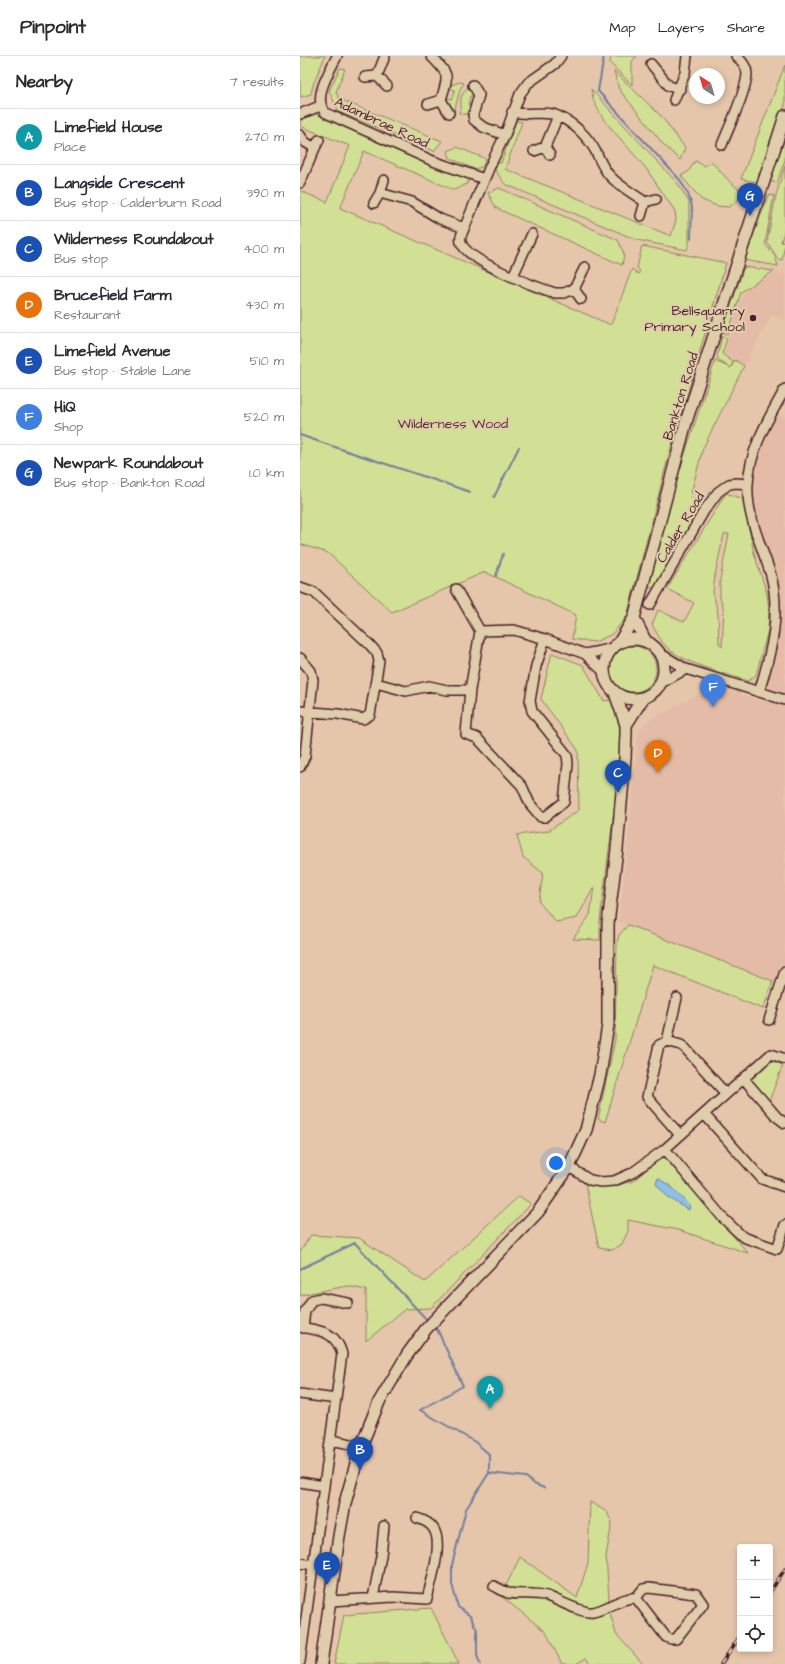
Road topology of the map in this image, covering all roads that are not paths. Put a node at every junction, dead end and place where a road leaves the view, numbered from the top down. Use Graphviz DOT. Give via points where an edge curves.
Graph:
graph roads {
  1 [pos="337,56"];
  2 [pos="384,56"];
  3 [pos="431,56"];
  4 [pos="561,56"];
  5 [pos="687,56"];
  6 [pos="736,56"];
  7 [pos="651,64"];
  8 [pos="377,76"];
  9 [pos="366,77"];
  10 [pos="473,85"];
  11 [pos="387,86"];
  12 [pos="680,89"];
  13 [pos="441,100"];
  14 [pos="674,100"];
  15 [pos="428,104"];
  16 [pos="320,106"];
  17 [pos="449,112"];
  18 [pos="512,112"];
  19 [pos="300,114"];
  20 [pos="558,116"];
  21 [pos="785,116"];
  22 [pos="300,135"];
  23 [pos="505,136"];
  24 [pos="722,146"];
  25 [pos="534,151"];
  26 [pos="484,179"];
  27 [pos="384,180"];
  28 [pos="300,184"];
  29 [pos="380,193"];
  30 [pos="656,199"];
  31 [pos="374,202"];
  32 [pos="645,202"];
  33 [pos="641,216"];
  34 [pos="464,228"];
  35 [pos="532,234"];
  36 [pos="518,239"];
  37 [pos="527,244"];
  38 [pos="585,267"];
  39 [pos="513,276"];
  40 [pos="574,289"];
  41 [pos="581,299"];
  42 [pos="785,389"];
  43 [pos="748,484"];
  44 [pos="300,588"];
  45 [pos="456,589"];
  46 [pos="650,605"];
  47 [pos="634,618"];
  48 [pos="480,631"];
  49 [pos="545,639"];
  50 [pos="645,640"];
  51 [pos="620,641"];
  52 [pos="610,650"];
  53 [pos="585,654"];
  54 [pos="662,654"];
  55 [pos="300,658"];
  56 [pos="686,669"];
  57 [pos="604,672"];
  58 [pos="376,682"];
  59 [pos="661,683"];
  60 [pos="470,690"];
  61 [pos="759,692"];
  62 [pos="615,693"];
  63 [pos="643,698"];
  64 [pos="785,700"];
  65 [pos="300,711"];
  66 [pos="310,712"];
  67 [pos="626,725"];
  68 [pos="300,767"];
  69 [pos="784,973"];
  70 [pos="678,998"];
  71 [pos="769,1020"];
  72 [pos="667,1041"];
  73 [pos="785,1060"];
  74 [pos="744,1079"];
  75 [pos="726,1094"];
  76 [pos="704,1114"];
  77 [pos="785,1123"];
  78 [pos="680,1135"];
  79 [pos="665,1149"];
  80 [pos="569,1167"];
  81 [pos="785,1188"];
  82 [pos="785,1225"];
  83 [pos="781,1251"];
  84 [pos="348,1303"];
  85 [pos="301,1328"];
  86 [pos="300,1394"];
  87 [pos="336,1399"];
  88 [pos="331,1440"];
  89 [pos="361,1446"];
  90 [pos="300,1482"];
  91 [pos="324,1486"];
  92 [pos="424,1518"];
  93 [pos="384,1526"];
  94 [pos="300,1563"];
  95 [pos="313,1565"];
  96 [pos="494,1586"];
  97 [pos="373,1598"];
  98 [pos="636,1598"];
  99 [pos="331,1602"];
  100 [pos="301,1651"];
  101 [pos="300,1662"];
  102 [pos="321,1664"];
  1 -- 16 [label="street, Adambrae Road" via="321,92"];
  2 -- 8 [label="street"];
  3 -- 13 [label="street" via="447,75"];
  4 -- 18 [label="street" via="555,64 528,83"];
  5 -- 12 [label="street"];
  6 -- 24 [label="street" via="746,67 747,73 722,132"];
  7 -- 12 [label="street" via="669,86"];
  8 -- 9 [label="street"];
  8 -- 11 [label="street"];
  10 -- 23 [label="street" via="484,94 473,115 474,120 482,127"];
  12 -- 14 [label="street"];
  13 -- 15 [label="street"];
  13 -- 17 [label="street"];
  16 -- 19 [label="street"];
  16 -- 26 [label="street, Adambrae Road" via="326,113 433,161"];
  18 -- 20 [label="street"];
  18 -- 23 [label="street"];
  20 -- 25 [label="street" via="547,151"];
  20 -- 32 [label="street" via="578,129 587,139 609,176"];
  21 -- 47 [label="main road, Bankton Road" via="686,422"];
  22 -- 28 [label="street" via="305,142 317,144"];
  23 -- 26 [label="street"];
  26 -- 34 [label="street"];
  27 -- 29 [label="street"];
  29 -- 31 [label="street"];
  29 -- 34 [label="street" via="412,202 440,219"];
  30 -- 32 [label="street"];
  32 -- 33 [label="street"];
  34 -- 39 [label="street" via="461,236 464,248 482,262"];
  35 -- 37 [label="street"];
  36 -- 37 [label="street"];
  37 -- 39 [label="street"];
  38 -- 40 [label="street"];
  39 -- 40 [label="street" via="555,293"];
  40 -- 41 [label="street"];
  42 -- 43 [label="street" via="753,452"];
  43 -- 46 [label="street, Calder Road" via="730,484 718,492 704,510"];
  43 -- 61 [label="street" via="748,500 754,531 770,573 774,592 775,629"];
  44 -- 58 [label="street" via="314,592 377,653 379,661"];
  45 -- 48 [label="street" via="472,609"];
  47 -- 50 [label="main road"];
  47 -- 51 [label="main road, Bankton Road"];
  48 -- 49 [label="street" via="514,630"];
  48 -- 60 [label="street"];
  49 -- 53 [label="street"];
  49 -- 60 [label="street" via="536,666 530,701 532,712 567,755 568,764 564,802 545,817 541,817 530,804 522,786 477,738 466,734"];
  50 -- 51 [label="main road" via="632,638"];
  50 -- 54 [label="main road" via="652,643"];
  51 -- 52 [label="main road"];
  52 -- 53 [label="street"];
  52 -- 57 [label="main road" via="606,656"];
  53 -- 57 [label="street"];
  54 -- 56 [label="street"];
  54 -- 59 [label="main road" via="664,674"];
  55 -- 66 [label="street" via="312,675"];
  56 -- 59 [label="street"];
  56 -- 61 [label="street"];
  57 -- 62 [label="main road"];
  58 -- 60 [label="street" via="406,691 428,686 447,690"];
  58 -- 66 [label="street" via="370,715 362,719"];
  59 -- 63 [label="main road" via="656,690"];
  61 -- 64 [label="street"];
  62 -- 63 [label="main road" via="633,699"];
  62 -- 67 [label="main road"];
  63 -- 67 [label="main road"];
  65 -- 66 [label="street"];
  66 -- 68 [label="street" via="305,756"];
  67 -- 80 [label="main road" via="608,924 608,1025 600,1075 586,1130"];
  69 -- 71 [label="street"];
  70 -- 72 [label="street"];
  72 -- 75 [label="street" via="685,1048"];
  72 -- 78 [label="street" via="659,1046 647,1097"];
  73 -- 74 [label="street" via="771,1054"];
  74 -- 75 [label="street"];
  74 -- 77 [label="street"];
  75 -- 76 [label="street"];
  76 -- 78 [label="street"];
  76 -- 81 [label="street" via="762,1179"];
  78 -- 79 [label="street"];
  79 -- 80 [label="street" via="632,1173 614,1181 590,1180"];
  79 -- 83 [label="street" via="723,1218 743,1237"];
  80 -- 89 [label="main road" via="538,1212 426,1329 379,1402"];
  82 -- 83 [label="street"];
  84 -- 85 [label="street" via="321,1298 312,1300 305,1311"];
  85 -- 87 [label="street" via="328,1333 339,1344 342,1354"];
  86 -- 87 [label="street"];
  87 -- 88 [label="street"];
  88 -- 89 [label="street"];
  88 -- 91 [label="street"];
  89 -- 99 [label="main road" via="345,1503"];
  90 -- 91 [label="street"];
  91 -- 95 [label="street"];
  92 -- 97 [label="street" via="433,1527 438,1538 427,1599"];
  93 -- 97 [label="street"];
  94 -- 95 [label="street"];
  95 -- 100 [label="street"];
  96 -- 98 [label="street" via="507,1592 543,1595 582,1611 592,1612 626,1598"];
  97 -- 99 [label="street"];
  98 -- 98 [label="street" via="666,1636 672,1639 682,1634 703,1604 696,1594 649,1588 643,1589"];
  99 -- 102 [label="main road"];
  100 -- 101 [label="street"];
}
